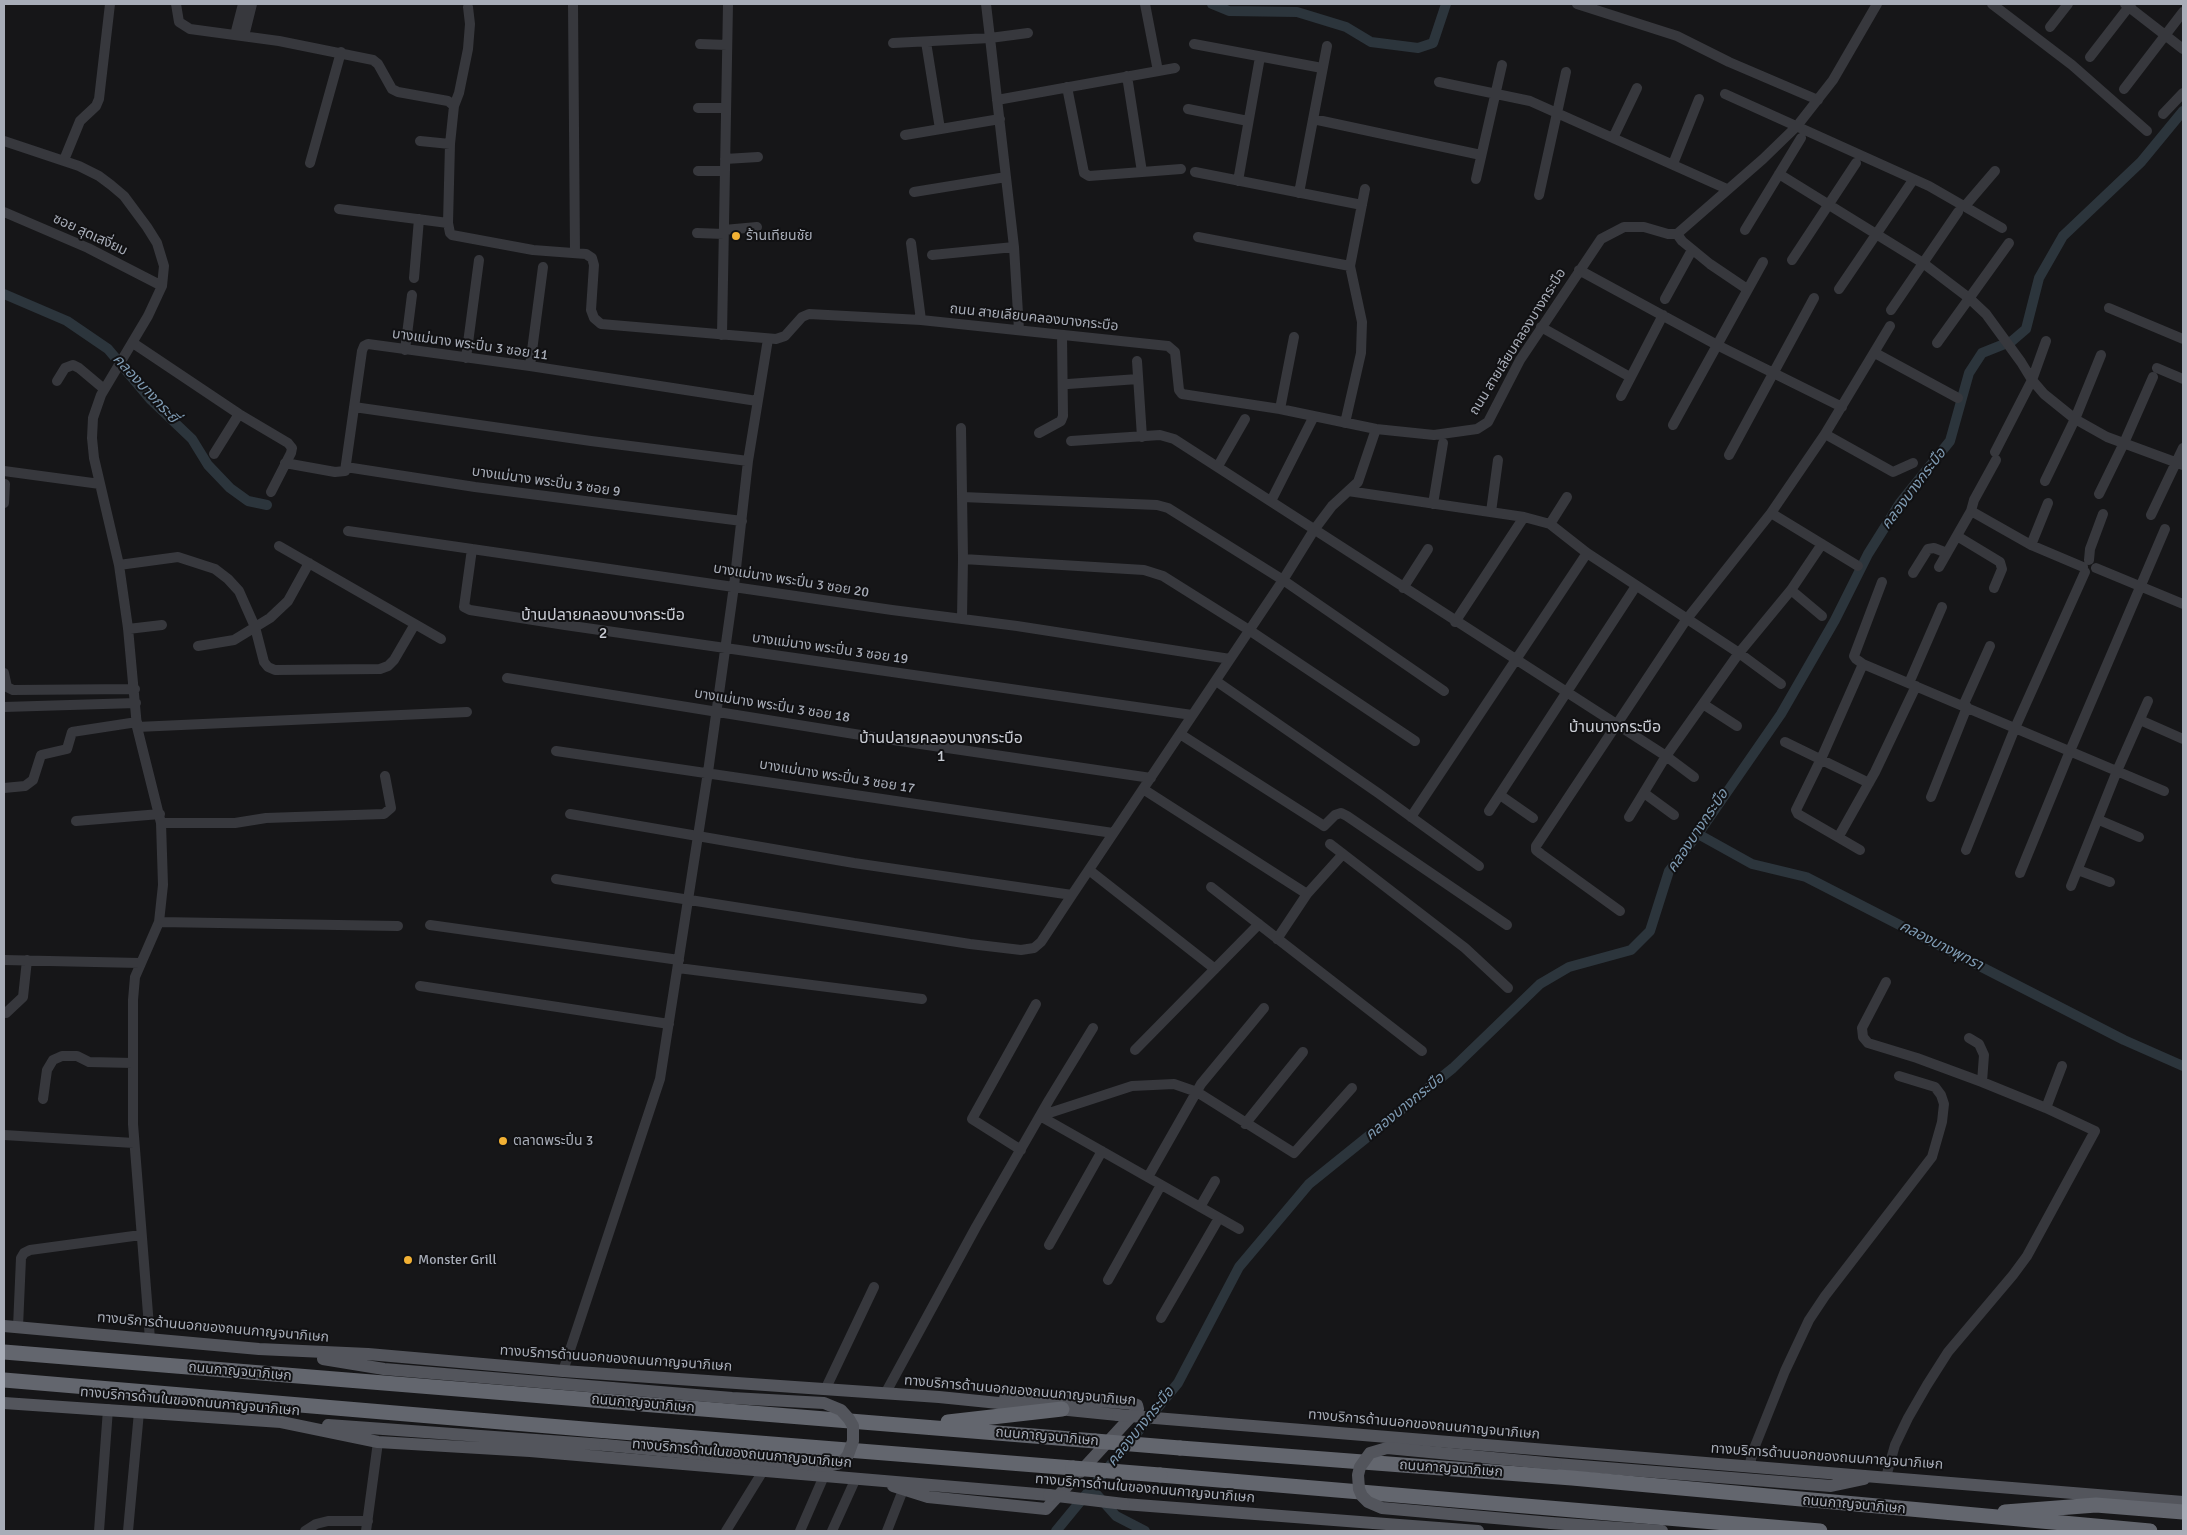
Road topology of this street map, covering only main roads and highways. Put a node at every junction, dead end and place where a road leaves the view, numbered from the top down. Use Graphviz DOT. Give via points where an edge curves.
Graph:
graph roads {
  1 [pos="4,1326"];
  2 [pos="258,1349"];
  3 [pos="4,1352"];
  4 [pos="4,1380"];
  5 [pos="980,1401"];
  6 [pos="4,1403"];
  7 [pos="1062,1410"];
  8 [pos="281,1422"];
  9 [pos="914,1426"];
  10 [pos="1883,1476"];
  11 [pos="876,1480"];
  12 [pos="2183,1502"];
  13 [pos="2183,1512"];
  14 [pos="1969,1515"];
  15 [pos="1730,1523"];
  16 [pos="1478,1531"];
  17 [pos="1662,1531"];
  18 [pos="1748,1531"];
  19 [pos="1820,1531"];
  20 [pos="2150,1531"];
  1 -- 2 [label="main road, ทางบริการด้านนอกของถนนกาญจนาภิเษก"];
  2 -- 5 [label="main road, ทางบริการด้านนอกของถนนกาญจนาภิเษก" via="368,1354"];
  2 -- 8 [label="main road, bridge" via="384,1369 824,1403 841,1410 849,1419 853,1426 853,1441 844,1460 828,1466 605,1445"];
  3 -- 9 [label="highway, ถนนกาญจนาภิเษก"];
  4 -- 15 [label="highway, ถนนกาญจนาภิเษก, bridge"];
  5 -- 7 [label="main road, ทางบริการด้านนอกของถนนกาญจนาภิเษก"];
  5 -- 11 [label="main road" via="1041,1396 1134,1404 1138,1409 1046,1509 928,1497"];
  6 -- 8 [label="main road, ทางบริการด้านในของถนนกาญจนาภิเษก"];
  7 -- 9 [label="highway"];
  7 -- 10 [label="main road, ทางบริการด้านนอกของถนนกาญจนาภิเษก, bridge"];
  8 -- 11 [label="main road, ทางบริการด้านในของถนนกาญจนาภิเษก" via="378,1442"];
  9 -- 14 [label="highway, ถนนกาญจนาภิเษก, bridge" via="1572,1478"];
  10 -- 12 [label="main road, ทางบริการด้านนอกของถนนกาญจนาภิเษก"];
  10 -- 17 [label="main road, bridge" via="1830,1486 1387,1448 1370,1453 1358,1474 1362,1496 1382,1508"];
  11 -- 16 [label="main road, ทางบริการด้านในของถนนกาญจนาภิเษก, bridge" via="1124,1504"];
  13 -- 14 [label="highway" via="2073,1506"];
  14 -- 20 [label="highway, ถนนกาญจนาภิเษก"];
  15 -- 18 [label="highway"];
  15 -- 19 [label="highway, ถนนกาญจนาภิเษก"];
}
